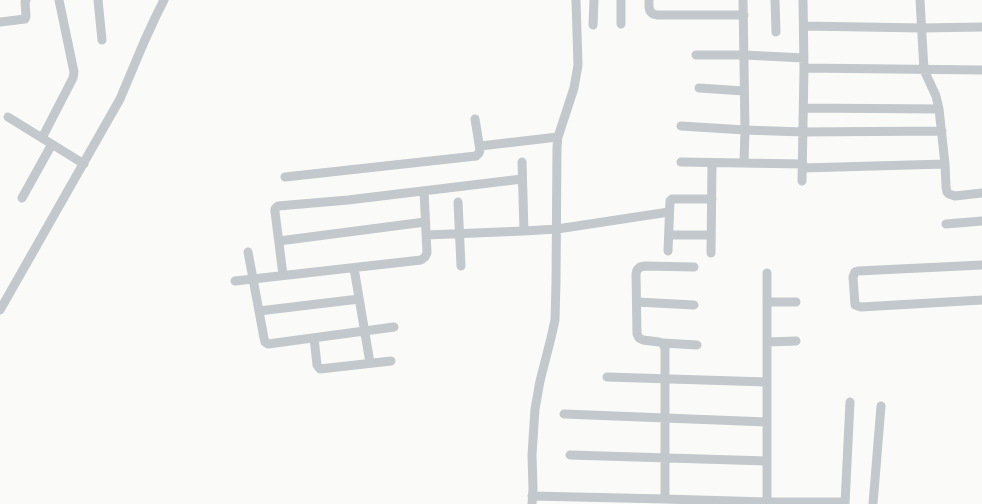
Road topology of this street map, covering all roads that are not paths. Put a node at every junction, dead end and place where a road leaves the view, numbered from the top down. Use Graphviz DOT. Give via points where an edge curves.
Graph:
graph roads {
  1 [pos="59,0"];
  2 [pos="98,0"];
  3 [pos="164,0"];
  4 [pos="576,0"];
  5 [pos="594,0"];
  6 [pos="621,0"];
  7 [pos="649,0"];
  8 [pos="744,0"];
  9 [pos="775,0"];
  10 [pos="802,0"];
  11 [pos="920,0"];
  12 [pos="26,1"];
  13 [pos="744,15"];
  14 [pos="0,22"];
  15 [pos="621,24"];
  16 [pos="593,25"];
  17 [pos="804,26"];
  18 [pos="982,26"];
  19 [pos="922,28"];
  20 [pos="776,32"];
  21 [pos="102,40"];
  22 [pos="696,55"];
  23 [pos="744,55"];
  24 [pos="804,58"];
  25 [pos="804,68"];
  26 [pos="924,70"];
  27 [pos="982,70"];
  28 [pos="699,88"];
  29 [pos="744,91"];
  30 [pos="804,108"];
  31 [pos="939,109"];
  32 [pos="8,117"];
  33 [pos="475,119"];
  34 [pos="681,126"];
  35 [pos="745,130"];
  36 [pos="942,131"];
  37 [pos="803,132"];
  38 [pos="558,137"];
  39 [pos="42,138"];
  40 [pos="52,144"];
  41 [pos="480,146"];
  42 [pos="522,162"];
  43 [pos="681,162"];
  44 [pos="712,163"];
  45 [pos="744,163"];
  46 [pos="84,164"];
  47 [pos="944,164"];
  48 [pos="803,166"];
  49 [pos="285,177"];
  50 [pos="522,179"];
  51 [pos="802,181"];
  52 [pos="424,191"];
  53 [pos="982,193"];
  54 [pos="22,198"];
  55 [pos="712,200"];
  56 [pos="458,202"];
  57 [pos="669,212"];
  58 [pos="982,221"];
  59 [pos="425,222"];
  60 [pos="946,224"];
  61 [pos="557,229"];
  62 [pos="524,231"];
  63 [pos="460,234"];
  64 [pos="426,235"];
  65 [pos="669,235"];
  66 [pos="711,236"];
  67 [pos="279,241"];
  68 [pos="668,250"];
  69 [pos="248,252"];
  70 [pos="711,252"];
  71 [pos="982,265"];
  72 [pos="461,266"];
  73 [pos="694,267"];
  74 [pos="354,268"];
  75 [pos="766,272"];
  76 [pos="283,276"];
  77 [pos="253,279"];
  78 [pos="235,282"];
  79 [pos="359,299"];
  80 [pos="982,300"];
  81 [pos="637,302"];
  82 [pos="767,302"];
  83 [pos="796,302"];
  84 [pos="694,305"];
  85 [pos="0,310"];
  86 [pos="259,311"];
  87 [pos="394,327"];
  88 [pos="365,331"];
  89 [pos="314,338"];
  90 [pos="796,341"];
  91 [pos="767,342"];
  92 [pos="664,343"];
  93 [pos="697,345"];
  94 [pos="391,361"];
  95 [pos="370,363"];
  96 [pos="607,377"];
  97 [pos="665,379"];
  98 [pos="767,382"];
  99 [pos="850,402"];
  100 [pos="881,406"];
  101 [pos="564,414"];
  102 [pos="666,418"];
  103 [pos="767,422"];
  104 [pos="570,456"];
  105 [pos="665,458"];
  106 [pos="767,461"];
  107 [pos="532,500"];
  108 [pos="669,500"];
  109 [pos="595,501"];
  110 [pos="632,501"];
  111 [pos="767,502"];
  112 [pos="845,503"];
  113 [pos="873,504"];
  1 -- 39 [label="street" via="74,72"];
  2 -- 21 [label="street"];
  3 -- 46 [label="street" via="120,99"];
  4 -- 38 [label="street" via="576,79"];
  5 -- 16 [label="street"];
  6 -- 15 [label="street"];
  7 -- 13 [label="street" via="650,11 657,15"];
  8 -- 13 [label="street"];
  9 -- 20 [label="street"];
  10 -- 17 [label="street"];
  11 -- 19 [label="street"];
  12 -- 14 [label="street" via="24,19"];
  13 -- 23 [label="street"];
  17 -- 19 [label="street"];
  17 -- 24 [label="street"];
  18 -- 19 [label="street"];
  19 -- 26 [label="street"];
  22 -- 23 [label="street"];
  23 -- 24 [label="street"];
  23 -- 29 [label="street"];
  24 -- 25 [label="street"];
  25 -- 26 [label="street"];
  25 -- 30 [label="street"];
  26 -- 27 [label="street"];
  26 -- 31 [label="street"];
  28 -- 29 [label="street"];
  29 -- 35 [label="street"];
  30 -- 31 [label="street"];
  30 -- 37 [label="street"];
  31 -- 36 [label="street"];
  32 -- 39 [label="street"];
  33 -- 41 [label="street"];
  34 -- 35 [label="street"];
  35 -- 37 [label="street"];
  35 -- 45 [label="street"];
  36 -- 37 [label="street"];
  36 -- 47 [label="street"];
  37 -- 48 [label="street"];
  38 -- 41 [label="street"];
  38 -- 61 [label="street"];
  39 -- 40 [label="street"];
  40 -- 46 [label="street"];
  40 -- 54 [label="street"];
  41 -- 49 [label="street" via="479,153 471,157"];
  42 -- 50 [label="street"];
  43 -- 44 [label="street"];
  44 -- 45 [label="street"];
  44 -- 55 [label="street"];
  45 -- 48 [label="street"];
  46 -- 85 [label="street"];
  47 -- 48 [label="street"];
  47 -- 53 [label="street" via="949,194 955,196"];
  48 -- 51 [label="street"];
  50 -- 52 [label="street"];
  50 -- 62 [label="street"];
  52 -- 59 [label="street"];
  52 -- 67 [label="street" via="278,206 275,212"];
  55 -- 57 [label="street" via="672,199"];
  55 -- 66 [label="street"];
  56 -- 63 [label="street"];
  57 -- 61 [label="street"];
  57 -- 65 [label="street"];
  58 -- 60 [label="street"];
  59 -- 64 [label="street"];
  59 -- 67 [label="street"];
  61 -- 62 [label="street"];
  61 -- 107 [label="street" via="555,320 535,409"];
  62 -- 63 [label="street"];
  63 -- 64 [label="street"];
  63 -- 72 [label="street"];
  64 -- 74 [label="street" via="427,253 421,260"];
  65 -- 66 [label="street"];
  65 -- 68 [label="street"];
  66 -- 70 [label="street"];
  67 -- 76 [label="street"];
  69 -- 77 [label="street"];
  71 -- 80 [label="street" via="858,271 853,277 855,305 860,307"];
  73 -- 81 [label="street" via="640,267 636,274"];
  74 -- 76 [label="street"];
  74 -- 79 [label="street"];
  75 -- 82 [label="street"];
  76 -- 77 [label="street"];
  77 -- 78 [label="street"];
  77 -- 86 [label="street"];
  79 -- 86 [label="street"];
  79 -- 88 [label="street"];
  81 -- 84 [label="street"];
  81 -- 92 [label="street" via="639,338"];
  82 -- 83 [label="street"];
  82 -- 91 [label="street"];
  86 -- 89 [label="street" via="264,338 268,344"];
  87 -- 88 [label="street"];
  88 -- 89 [label="street"];
  88 -- 95 [label="street"];
  89 -- 95 [label="street" via="317,365 320,369"];
  90 -- 91 [label="street"];
  91 -- 98 [label="street"];
  92 -- 93 [label="street"];
  92 -- 97 [label="street"];
  94 -- 95 [label="street"];
  96 -- 97 [label="street"];
  97 -- 98 [label="street"];
  97 -- 102 [label="street"];
  98 -- 103 [label="street"];
  99 -- 112 [label="street"];
  100 -- 113 [label="street"];
  101 -- 102 [label="street"];
  102 -- 103 [label="street"];
  102 -- 105 [label="street"];
  103 -- 106 [label="street"];
  104 -- 105 [label="street"];
  105 -- 106 [label="street"];
  105 -- 108 [label="street"];
  106 -- 111 [label="street"];
  107 -- 109 [label="street"];
  108 -- 110 [label="street"];
  108 -- 111 [label="street"];
  109 -- 110 [label="street"];
  111 -- 112 [label="street"];
}
